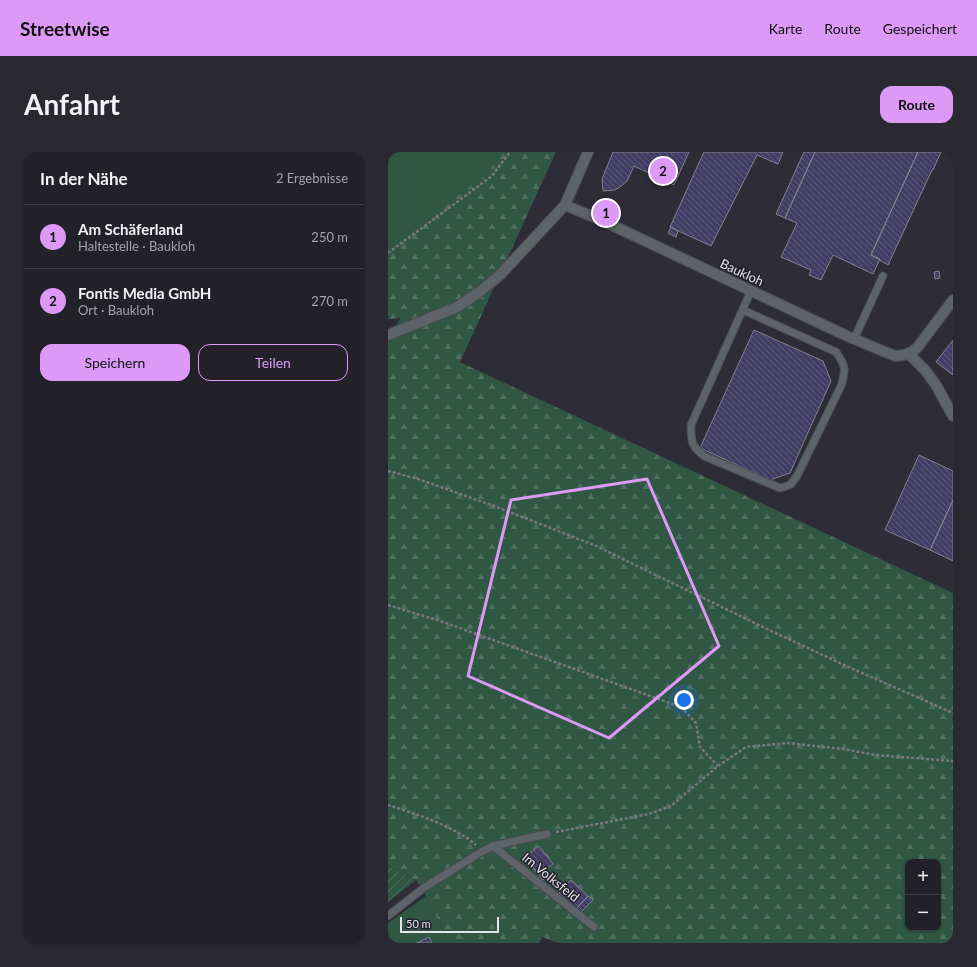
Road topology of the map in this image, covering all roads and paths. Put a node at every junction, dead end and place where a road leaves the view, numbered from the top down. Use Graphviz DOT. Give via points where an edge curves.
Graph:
graph roads {
  1 [pos="510,152"];
  2 [pos="588,152"];
  3 [pos="564,205"];
  4 [pos="388,253"];
  5 [pos="883,276"];
  6 [pos="751,291"];
  7 [pos="953,300"];
  8 [pos="743,310"];
  9 [pos="388,335"];
  10 [pos="854,339"];
  11 [pos="909,354"];
  12 [pos="953,416"];
  13 [pos="388,471"];
  14 [pos="388,605"];
  15 [pos="953,713"];
  16 [pos="953,761"];
  17 [pos="718,766"];
  18 [pos="388,805"];
  19 [pos="547,834"];
  20 [pos="493,846"];
  21 [pos="483,851"];
  22 [pos="388,916"];
  23 [pos="594,927"];
  1 -- 4 [label="path" via="492,176"];
  2 -- 3 [label="street"];
  3 -- 6 [label="street, Baukloh"];
  3 -- 9 [label="street" via="500,275 478,293 457,307"];
  5 -- 10 [label="lane"];
  6 -- 8 [label="lane"];
  6 -- 10 [label="street, Baukloh"];
  7 -- 11 [label="street" via="924,340"];
  8 -- 8 [label="lane" via="691,425 691,440 696,450 704,456 780,488 790,485 797,476 845,373 836,352"];
  10 -- 11 [label="street, Baukloh" via="895,356"];
  11 -- 12 [label="street" via="936,385"];
  13 -- 15 [label="path" via="494,506 594,545 844,665"];
  14 -- 17 [label="path" via="681,707 696,723 700,747"];
  16 -- 17 [label="path" via="876,755 843,748 787,743 746,747"];
  17 -- 19 [label="path" via="670,806 649,814"];
  18 -- 21 [label="path" via="419,815 466,837"];
  19 -- 20 [label="lane, Im Volksfeld"];
  20 -- 21 [label="lane, Im Volksfeld"];
  20 -- 23 [label="lane, Im Volksfeld"];
  21 -- 22 [label="lane, Im Volksfeld" via="425,887"];
}
